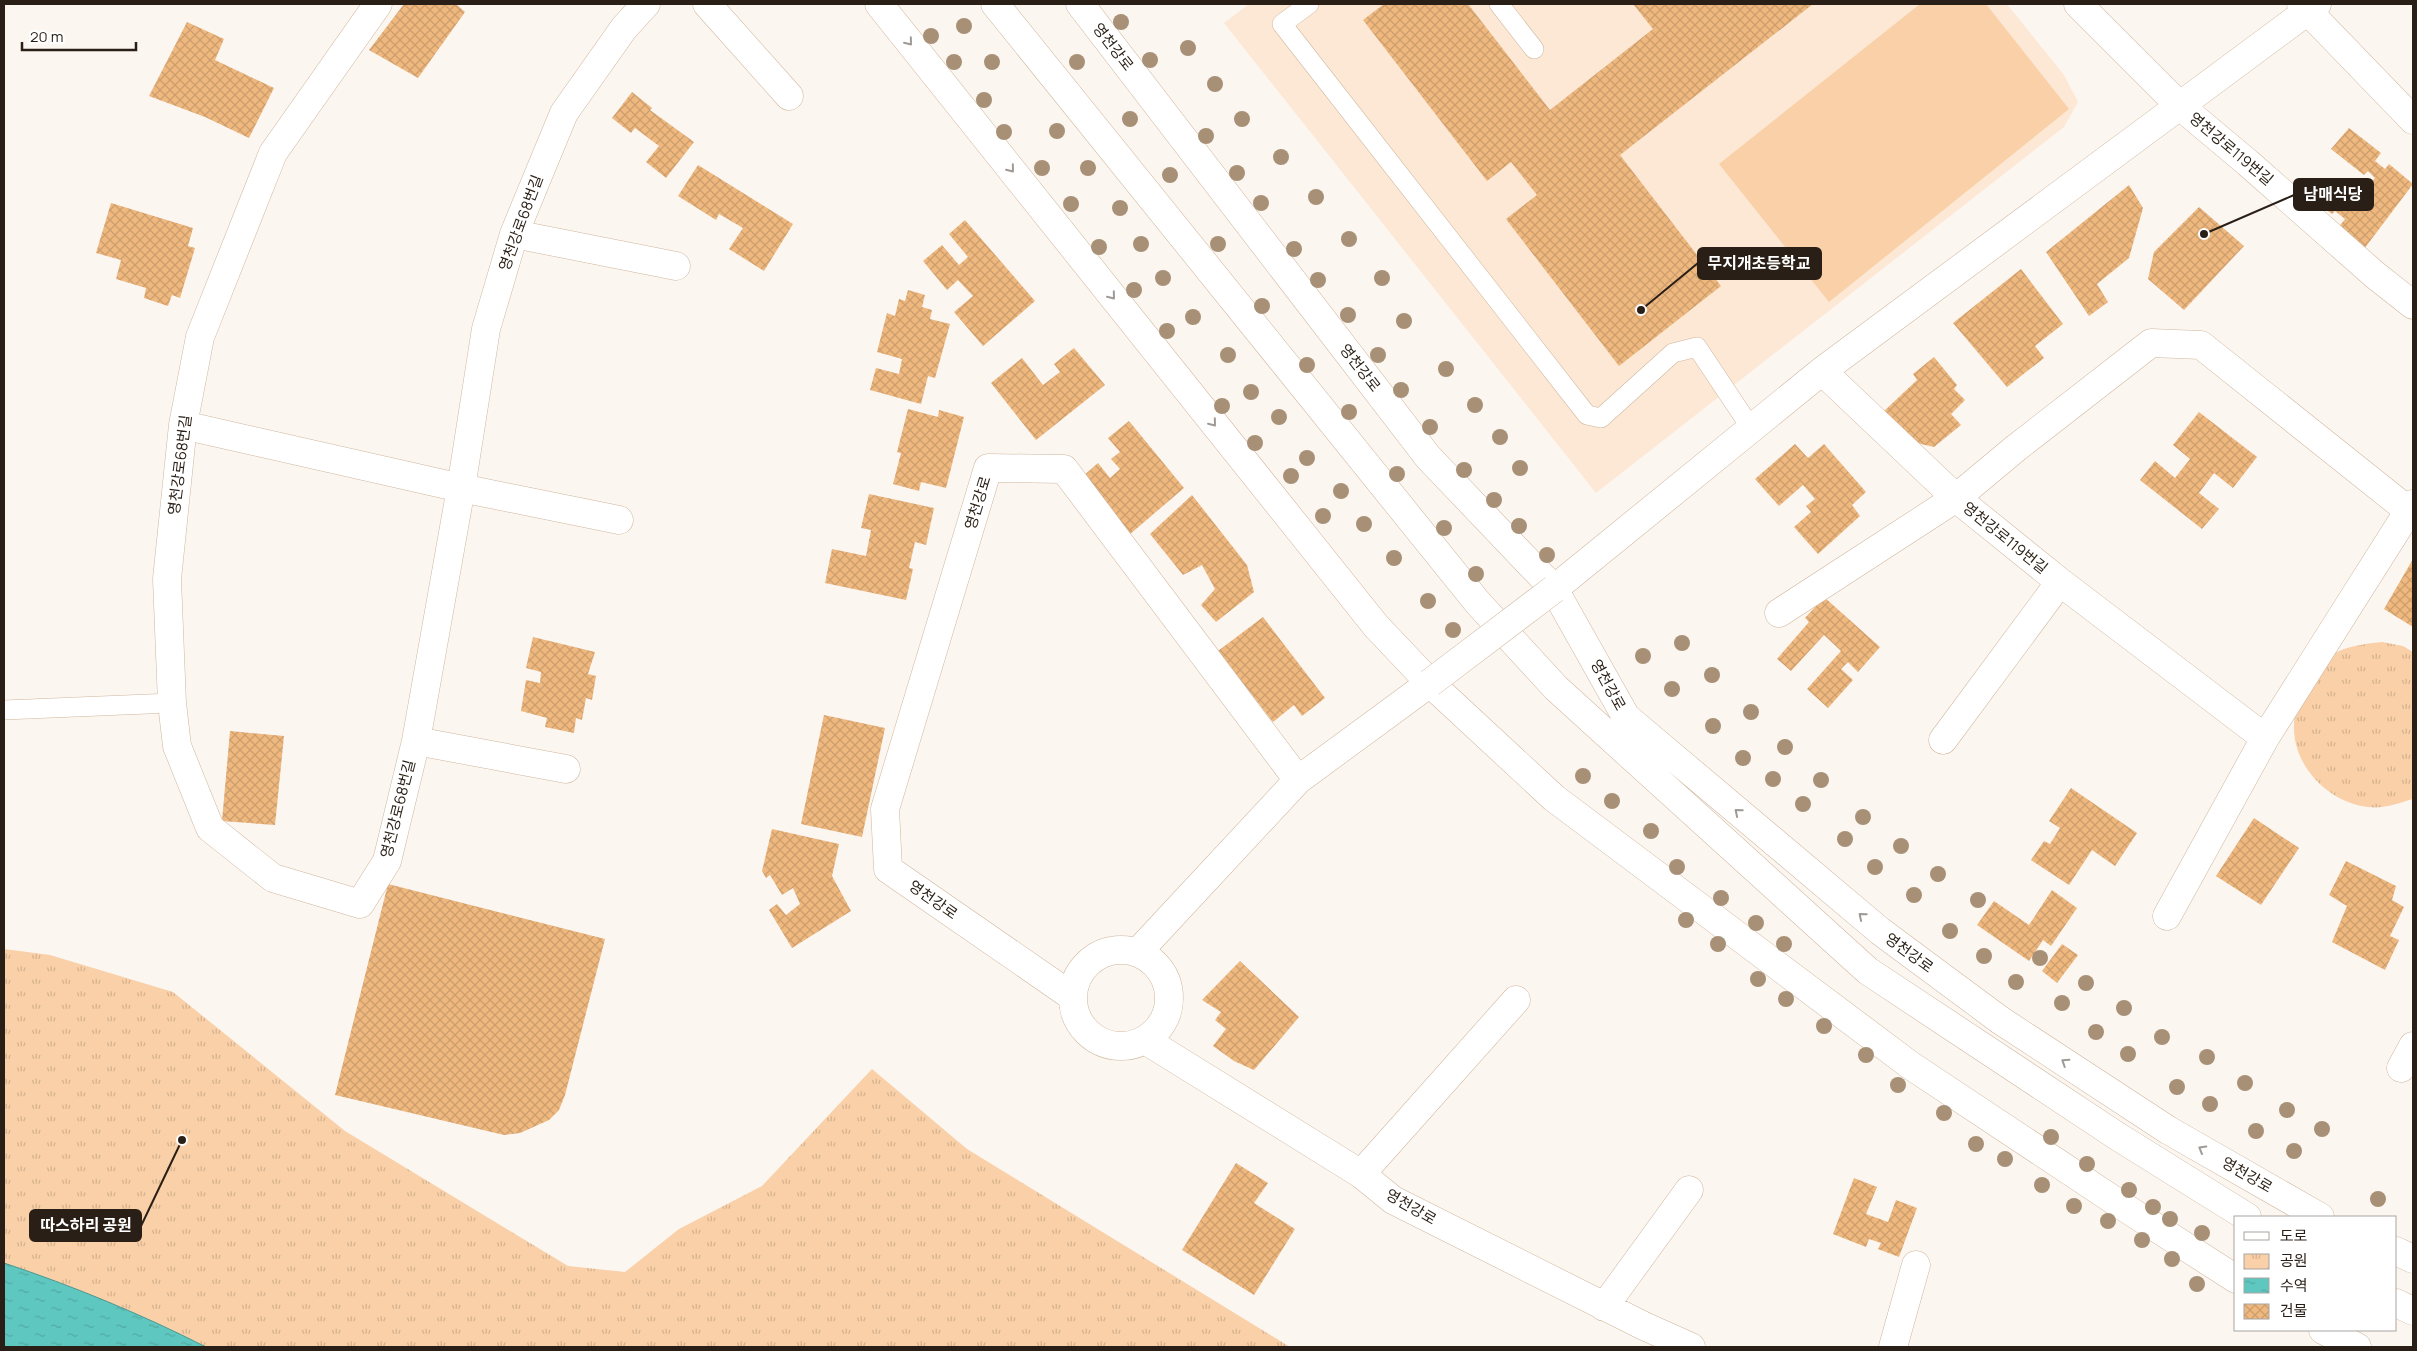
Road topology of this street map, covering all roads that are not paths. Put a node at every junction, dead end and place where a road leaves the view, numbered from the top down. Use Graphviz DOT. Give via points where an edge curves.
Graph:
graph roads {
  1 [pos="378,4"];
  2 [pos="646,4"];
  3 [pos="707,4"];
  4 [pos="879,4"];
  5 [pos="995,4"];
  6 [pos="1080,4"];
  7 [pos="1309,4"];
  8 [pos="1499,4"];
  9 [pos="2078,4"];
  10 [pos="2309,6"];
  11 [pos="1534,49"];
  12 [pos="789,96"];
  13 [pos="2180,106"];
  14 [pos="2413,120"];
  15 [pos="514,234"];
  16 [pos="676,266"];
  17 [pos="2413,305"];
  18 [pos="1822,371"];
  19 [pos="183,425"];
  20 [pos="1751,428"];
  21 [pos="461,488"];
  22 [pos="1956,498"];
  23 [pos="2411,507"];
  24 [pos="619,520"];
  25 [pos="2060,582"];
  26 [pos="1554,589"];
  27 [pos="1779,613"];
  28 [pos="1430,683"];
  29 [pos="172,703"];
  30 [pos="4,710"];
  31 [pos="2265,738"];
  32 [pos="1943,740"];
  33 [pos="416,741"];
  34 [pos="566,769"];
  35 [pos="1298,780"];
  36 [pos="2167,916"];
  37 [pos="1138,952"];
  38 [pos="1072,997"];
  39 [pos="1516,1000"];
  40 [pos="1146,1040"];
  41 [pos="1361,1174"];
  42 [pos="1689,1190"];
  43 [pos="2245,1216"];
  44 [pos="2318,1216"];
  45 [pos="2397,1251"];
  46 [pos="2413,1259"];
  47 [pos="1916,1266"];
  48 [pos="2234,1278"];
  49 [pos="2397,1303"];
  50 [pos="1604,1307"];
  51 [pos="2413,1311"];
  52 [pos="2325,1331"];
  53 [pos="1691,1347"];
  54 [pos="1893,1347"];
  55 [pos="2357,1347"];
  1 -- 19 [label="street, 영천강로68번길" via="273,153 200,336"];
  2 -- 15 [label="street, 영천강로68번길" via="624,28 564,113"];
  3 -- 12 [label="street"];
  4 -- 28 [label="street, one-way" via="1376,626"];
  5 -- 43 [label="street, 영천강로" via="1478,603 1556,688 1868,971 2117,1136"];
  6 -- 26 [label="street, 영천강로" via="1428,457"];
  7 -- 20 [label="lane" via="1282,24 1587,415 1601,418 1673,353 1697,347"];
  8 -- 11 [label="lane"];
  9 -- 13 [label="street, 영천강로119번길"];
  10 -- 13 [label="street"];
  10 -- 14 [label="street"];
  13 -- 17 [label="street, 영천강로119번길"];
  13 -- 18 [label="street"];
  15 -- 16 [label="street"];
  15 -- 21 [label="street, 영천강로68번길" via="486,329"];
  18 -- 20 [label="street"];
  18 -- 22 [label="street"];
  19 -- 21 [label="street"];
  19 -- 29 [label="street, 영천강로68번길" via="167,579"];
  20 -- 26 [label="street"];
  21 -- 24 [label="street"];
  21 -- 33 [label="street, 영천강로68번길"];
  22 -- 23 [label="street, 영천강로119번길" via="2151,343 2201,345"];
  22 -- 25 [label="street, 영천강로119번길"];
  22 -- 27 [label="street"];
  23 -- 31 [label="street, 영천강로119번길"];
  25 -- 31 [label="street, 영천강로119번길"];
  25 -- 32 [label="street"];
  26 -- 28 [label="street, bridge"];
  44 -- 26 [label="street, 영천강로, one-way" via="2160,1124 2000,1020 1880,931 1626,717"];
  28 -- 35 [label="street"];
  28 -- 48 [label="street" via="1554,798 1910,1065"];
  29 -- 30 [label="lane"];
  29 -- 33 [label="street, 영천강로68번길" via="177,746 210,828 273,878 360,904 387,862"];
  31 -- 36 [label="street"];
  33 -- 34 [label="street"];
  35 -- 37 [label="street"];
  35 -- 38 [label="street, 영천강로" via="1064,469 988,468 885,809 888,869"];
  37 -- 38 [label="street" via="1108,951 1094,958 1075,981"];
  37 -- 40 [label="street" via="1152,960 1168,986 1165,1016"];
  38 -- 40 [label="street" via="1080,1024 1102,1042 1116,1046"];
  39 -- 41 [label="street"];
  40 -- 41 [label="street, 영천강로"];
  41 -- 50 [label="street, 영천강로" via="1393,1200"];
  42 -- 50 [label="street"];
  45 -- 46 [label="street"];
  47 -- 54 [label="street"];
  49 -- 51 [label="street"];
  50 -- 53 [label="street, 영천강로"];
  52 -- 55 [label="street"];
}
